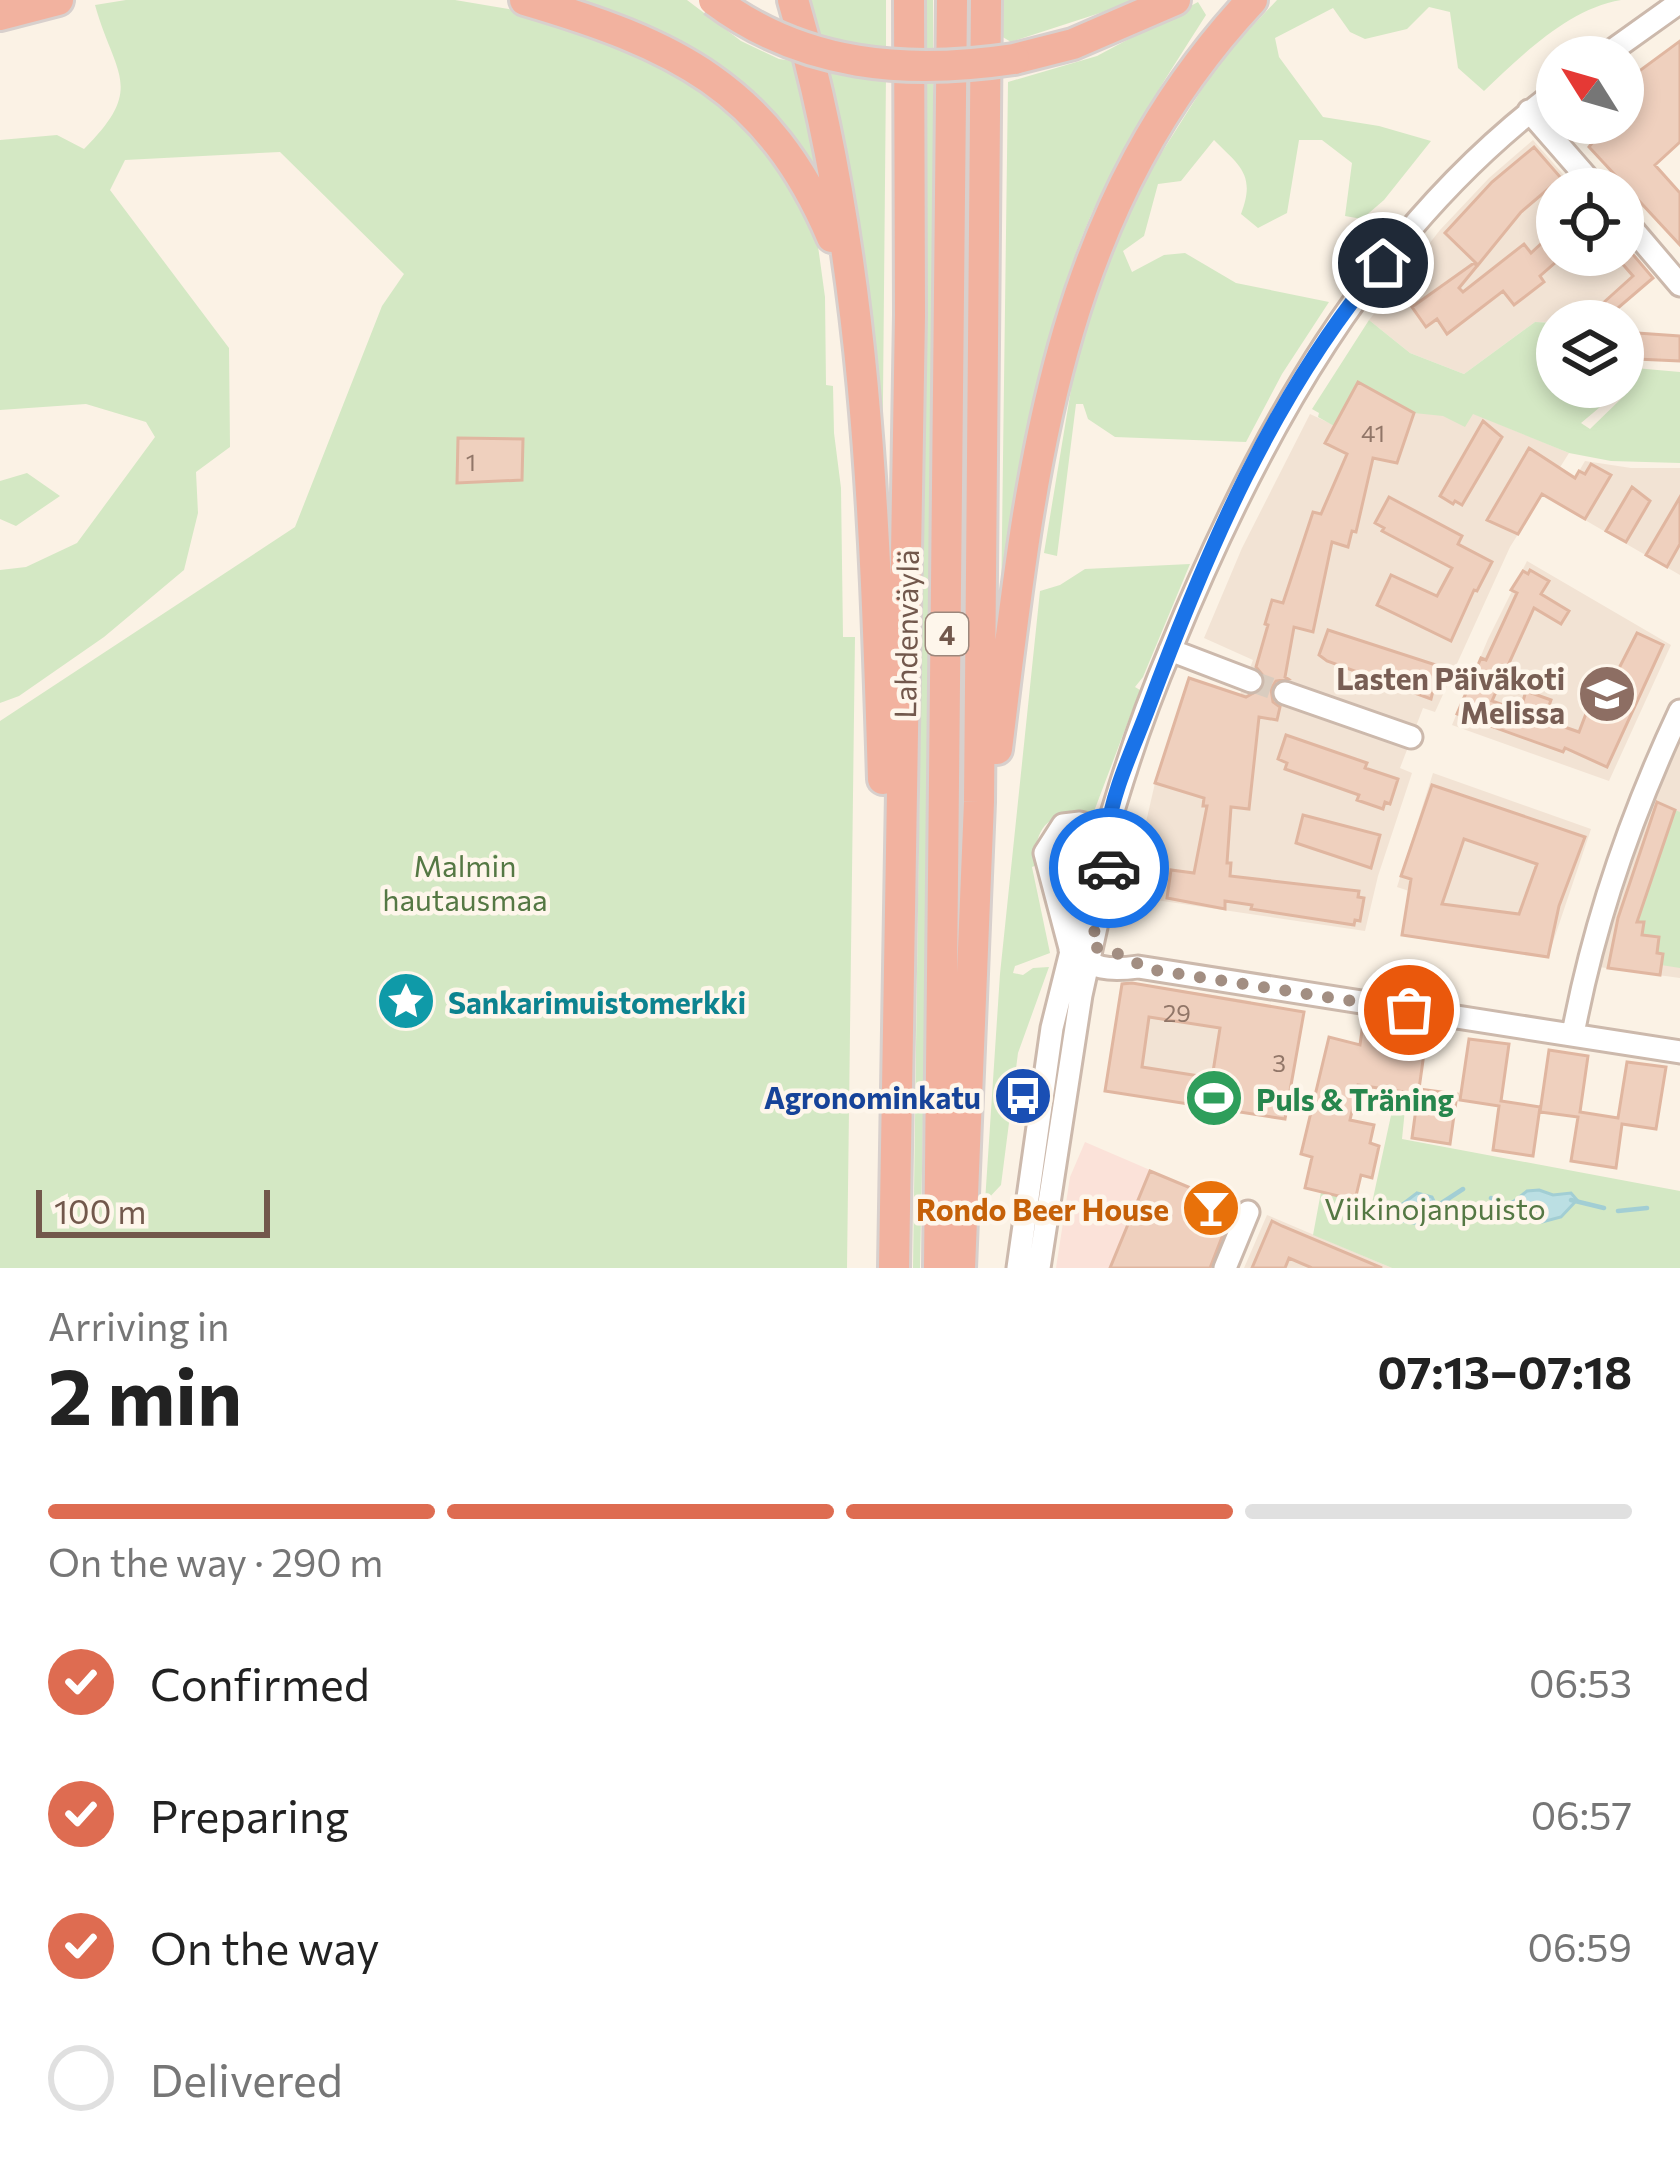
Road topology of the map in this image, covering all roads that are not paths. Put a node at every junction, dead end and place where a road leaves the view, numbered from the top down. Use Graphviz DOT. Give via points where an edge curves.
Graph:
graph roads {
  1 [pos="58,0"];
  2 [pos="525,0"];
  3 [pos="714,0"];
  4 [pos="794,0"];
  5 [pos="909,0"];
  6 [pos="952,0"];
  7 [pos="986,0"];
  8 [pos="1175,0"];
  9 [pos="1252,0"];
  10 [pos="1680,2"];
  11 [pos="0,14"];
  12 [pos="1632,36"];
  13 [pos="1536,106"];
  14 [pos="1529,111"];
  15 [pos="1579,168"];
  16 [pos="1644,243"];
  17 [pos="1680,285"];
  18 [pos="858,336"];
  19 [pos="1170,650"];
  20 [pos="1251,681"];
  21 [pos="1285,693"];
  22 [pos="1680,711"];
  23 [pos="1411,737"];
  24 [pos="1108,831"];
  25 [pos="977,897"];
  26 [pos="1083,954"];
  27 [pos="898,1010"];
  28 [pos="1573,1034"];
  29 [pos="1680,1052"];
  30 [pos="1248,1212"];
  31 [pos="894,1268"];
  32 [pos="938,1268"];
  33 [pos="960,1268"];
  34 [pos="1018,1268"];
  35 [pos="1039,1268"];
  36 [pos="1225,1268"];
  1 -- 11 [label="highway"];
  2 -- 18 [label="highway" via="658,48 752,111 809,185 834,242"];
  3 -- 8 [label="highway, bridge" via="776,38 849,61 924,68 1014,59 1107,32"];
  4 -- 18 [label="highway"];
  5 -- 27 [label="highway, Lahdenväylä / 4"];
  6 -- 32 [label="highway, Lahdenväylä / 4"];
  7 -- 25 [label="highway"];
  9 -- 25 [label="highway" via="1139,154 1075,302 1039,450"];
  10 -- 12 [label="street"];
  13 -- 14 [label="street"];
  14 -- 15 [label="street"];
  14 -- 19 [label="street" via="1450,186 1322,344 1237,494"];
  16 -- 17 [label="street"];
  18 -- 27 [label="highway"];
  19 -- 20 [label="street"];
  19 -- 24 [label="street"];
  21 -- 23 [label="street"];
  22 -- 28 [label="street" via="1601,913"];
  24 -- 26 [label="street" via="1095,855"];
  24 -- 26 [label="street" via="1063,825 1045,853"];
  25 -- 33 [label="highway"];
  26 -- 28 [label="street" via="1118,970"];
  26 -- 34 [label="street" via="1046,1060"];
  26 -- 35 [label="street"];
  27 -- 31 [label="highway, Lahdenväylä / 4"];
  28 -- 29 [label="street"];
  30 -- 36 [label="street"];
}
